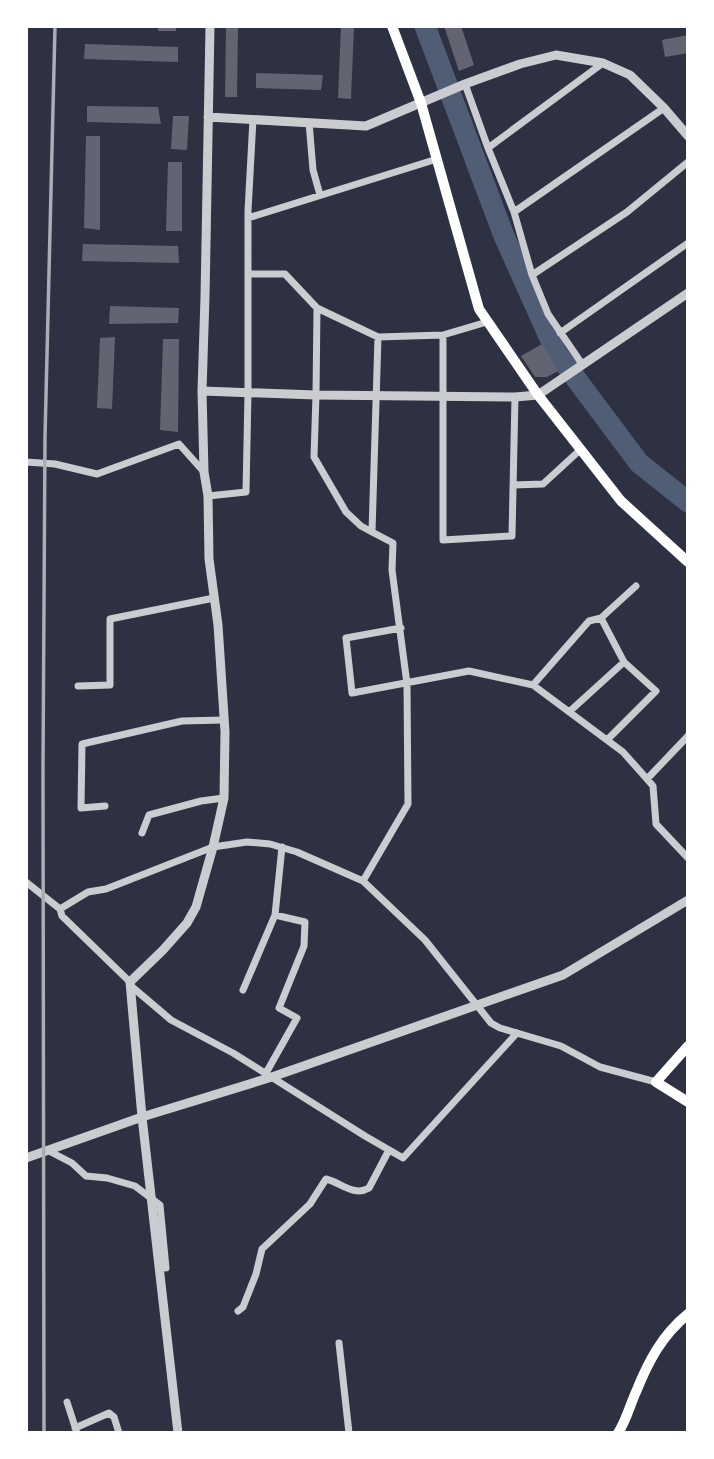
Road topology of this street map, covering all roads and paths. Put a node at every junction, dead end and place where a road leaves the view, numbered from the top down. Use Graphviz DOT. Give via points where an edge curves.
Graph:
graph roads {
  1 [pos="210,26"];
  2 [pos="392,26"];
  3 [pos="603,63"];
  4 [pos="466,84"];
  5 [pos="421,103"];
  6 [pos="664,108"];
  7 [pos="208,117"];
  8 [pos="253,119"];
  9 [pos="309,122"];
  10 [pos="688,136"];
  11 [pos="488,148"];
  12 [pos="437,159"];
  13 [pos="688,162"];
  14 [pos="320,195"];
  15 [pos="514,212"];
  16 [pos="248,218"];
  17 [pos="688,243"];
  18 [pos="248,274"];
  19 [pos="531,275"];
  20 [pos="688,293"];
  21 [pos="317,309"];
  22 [pos="487,322"];
  23 [pos="561,333"];
  24 [pos="443,335"];
  25 [pos="378,337"];
  26 [pos="582,364"];
  27 [pos="202,391"];
  28 [pos="248,393"];
  29 [pos="316,395"];
  30 [pos="538,395"];
  31 [pos="377,396"];
  32 [pos="444,396"];
  33 [pos="515,397"];
  34 [pos="580,450"];
  35 [pos="26,462"];
  36 [pos="204,472"];
  37 [pos="513,485"];
  38 [pos="208,496"];
  39 [pos="372,532"];
  40 [pos="688,562"];
  41 [pos="636,586"];
  42 [pos="214,598"];
  43 [pos="601,618"];
  44 [pos="401,628"];
  45 [pos="624,662"];
  46 [pos="407,684"];
  47 [pos="533,685"];
  48 [pos="78,686"];
  49 [pos="569,712"];
  50 [pos="224,720"];
  51 [pos="688,736"];
  52 [pos="607,740"];
  53 [pos="647,779"];
  54 [pos="224,798"];
  55 [pos="105,806"];
  56 [pos="142,834"];
  57 [pos="282,847"];
  58 [pos="213,848"];
  59 [pos="688,858"];
  60 [pos="363,881"];
  61 [pos="26,882"];
  62 [pos="688,900"];
  63 [pos="60,909"];
  64 [pos="275,915"];
  65 [pos="131,984"];
  66 [pos="243,990"];
  67 [pos="477,1006"];
  68 [pos="517,1033"];
  69 [pos="688,1046"];
  70 [pos="269,1075"];
  71 [pos="656,1082"];
  72 [pos="688,1102"];
  73 [pos="142,1117"];
  74 [pos="46,1149"];
  75 [pos="389,1150"];
  76 [pos="26,1158"];
  77 [pos="152,1199"];
  78 [pos="166,1268"];
  79 [pos="238,1311"];
  80 [pos="688,1314"];
  81 [pos="339,1343"];
  82 [pos="67,1402"];
  83 [pos="76,1430"];
  84 [pos="120,1433"];
  85 [pos="178,1433"];
  86 [pos="349,1433"];
  87 [pos="618,1433"];
  1 -- 7 [label="street"];
  2 -- 5 [label="main road"];
  3 -- 4 [label="street" via="556,55"];
  3 -- 6 [label="street" via="630,75"];
  3 -- 11 [label="street"];
  4 -- 5 [label="street"];
  4 -- 11 [label="street"];
  5 -- 9 [label="street" via="366,126"];
  5 -- 12 [label="main road"];
  6 -- 10 [label="street"];
  6 -- 15 [label="street"];
  7 -- 8 [label="street"];
  7 -- 27 [label="street"];
  8 -- 9 [label="street"];
  8 -- 16 [label="street"];
  9 -- 14 [label="street"];
  11 -- 15 [label="street"];
  12 -- 14 [label="street"];
  12 -- 22 [label="main road" via="479,309"];
  13 -- 19 [label="street" via="627,212"];
  14 -- 16 [label="street"];
  15 -- 19 [label="street"];
  16 -- 18 [label="street"];
  17 -- 23 [label="street"];
  18 -- 21 [label="street" via="285,274"];
  18 -- 28 [label="street"];
  19 -- 23 [label="street"];
  20 -- 26 [label="street"];
  21 -- 25 [label="street"];
  21 -- 29 [label="street"];
  22 -- 24 [label="street"];
  22 -- 30 [label="main road"];
  23 -- 26 [label="street"];
  24 -- 25 [label="street"];
  24 -- 32 [label="street"];
  25 -- 31 [label="street"];
  26 -- 30 [label="street"];
  27 -- 28 [label="street"];
  27 -- 36 [label="street"];
  28 -- 29 [label="street"];
  28 -- 38 [label="street" via="246,492"];
  29 -- 31 [label="street"];
  29 -- 39 [label="street" via="314,457 346,512"];
  30 -- 33 [label="street"];
  30 -- 34 [label="main road"];
  31 -- 32 [label="street"];
  31 -- 39 [label="street"];
  32 -- 33 [label="street"];
  32 -- 37 [label="street" via="443,540 512,536"];
  33 -- 37 [label="street"];
  34 -- 37 [label="street" via="543,484"];
  34 -- 40 [label="main road" via="621,501"];
  35 -- 36 [label="street" via="97,474 179,444"];
  36 -- 38 [label="street"];
  38 -- 42 [label="street"];
  39 -- 44 [label="street" via="393,543 392,570"];
  41 -- 43 [label="street"];
  42 -- 48 [label="street" via="110,619 110,685"];
  42 -- 50 [label="street"];
  43 -- 45 [label="street"];
  43 -- 47 [label="street" via="590,621"];
  44 -- 46 [label="street"];
  44 -- 46 [label="street" via="346,638 352,693"];
  45 -- 49 [label="street"];
  45 -- 52 [label="street" via="656,691"];
  46 -- 47 [label="street" via="469,671"];
  46 -- 60 [label="street" via="408,804"];
  47 -- 49 [label="street"];
  49 -- 52 [label="street"];
  50 -- 54 [label="street"];
  50 -- 55 [label="street" via="182,721 82,744 81,808"];
  51 -- 53 [label="street"];
  52 -- 53 [label="street"];
  53 -- 59 [label="street" via="653,786 656,824"];
  54 -- 56 [label="street" via="149,815"];
  54 -- 58 [label="street"];
  57 -- 58 [label="street" via="247,842"];
  57 -- 60 [label="street"];
  57 -- 64 [label="street"];
  58 -- 63 [label="street" via="88,892"];
  58 -- 65 [label="street" via="187,923"];
  60 -- 67 [label="street" via="425,940"];
  61 -- 63 [label="street"];
  62 -- 67 [label="street" via="563,975"];
  63 -- 65 [label="street"];
  64 -- 66 [label="street"];
  64 -- 70 [label="street" via="306,922 304,946 279,1008 297,1018"];
  65 -- 70 [label="street" via="171,1020"];
  65 -- 73 [label="street"];
  67 -- 68 [label="street" via="491,1023"];
  67 -- 70 [label="street"];
  68 -- 71 [label="street" via="561,1046 600,1067"];
  68 -- 75 [label="street" via="403,1158"];
  69 -- 71 [label="main road"];
  70 -- 73 [label="street"];
  70 -- 75 [label="street"];
  71 -- 72 [label="main road"];
  73 -- 74 [label="street"];
  73 -- 77 [label="street"];
  74 -- 76 [label="street"];
  74 -- 77 [label="street" via="86,1176 135,1186"];
  75 -- 79 [label="street" via="363,1191 354,1192 326,1179 310,1204 262,1250"];
  77 -- 78 [label="street" via="160,1205"];
  77 -- 85 [label="street"];
  80 -- 87 [label="main road" via="657,1347"];
  81 -- 86 [label="street"];
  82 -- 83 [label="street"];
  83 -- 84 [label="street" via="109,1413"];
}
